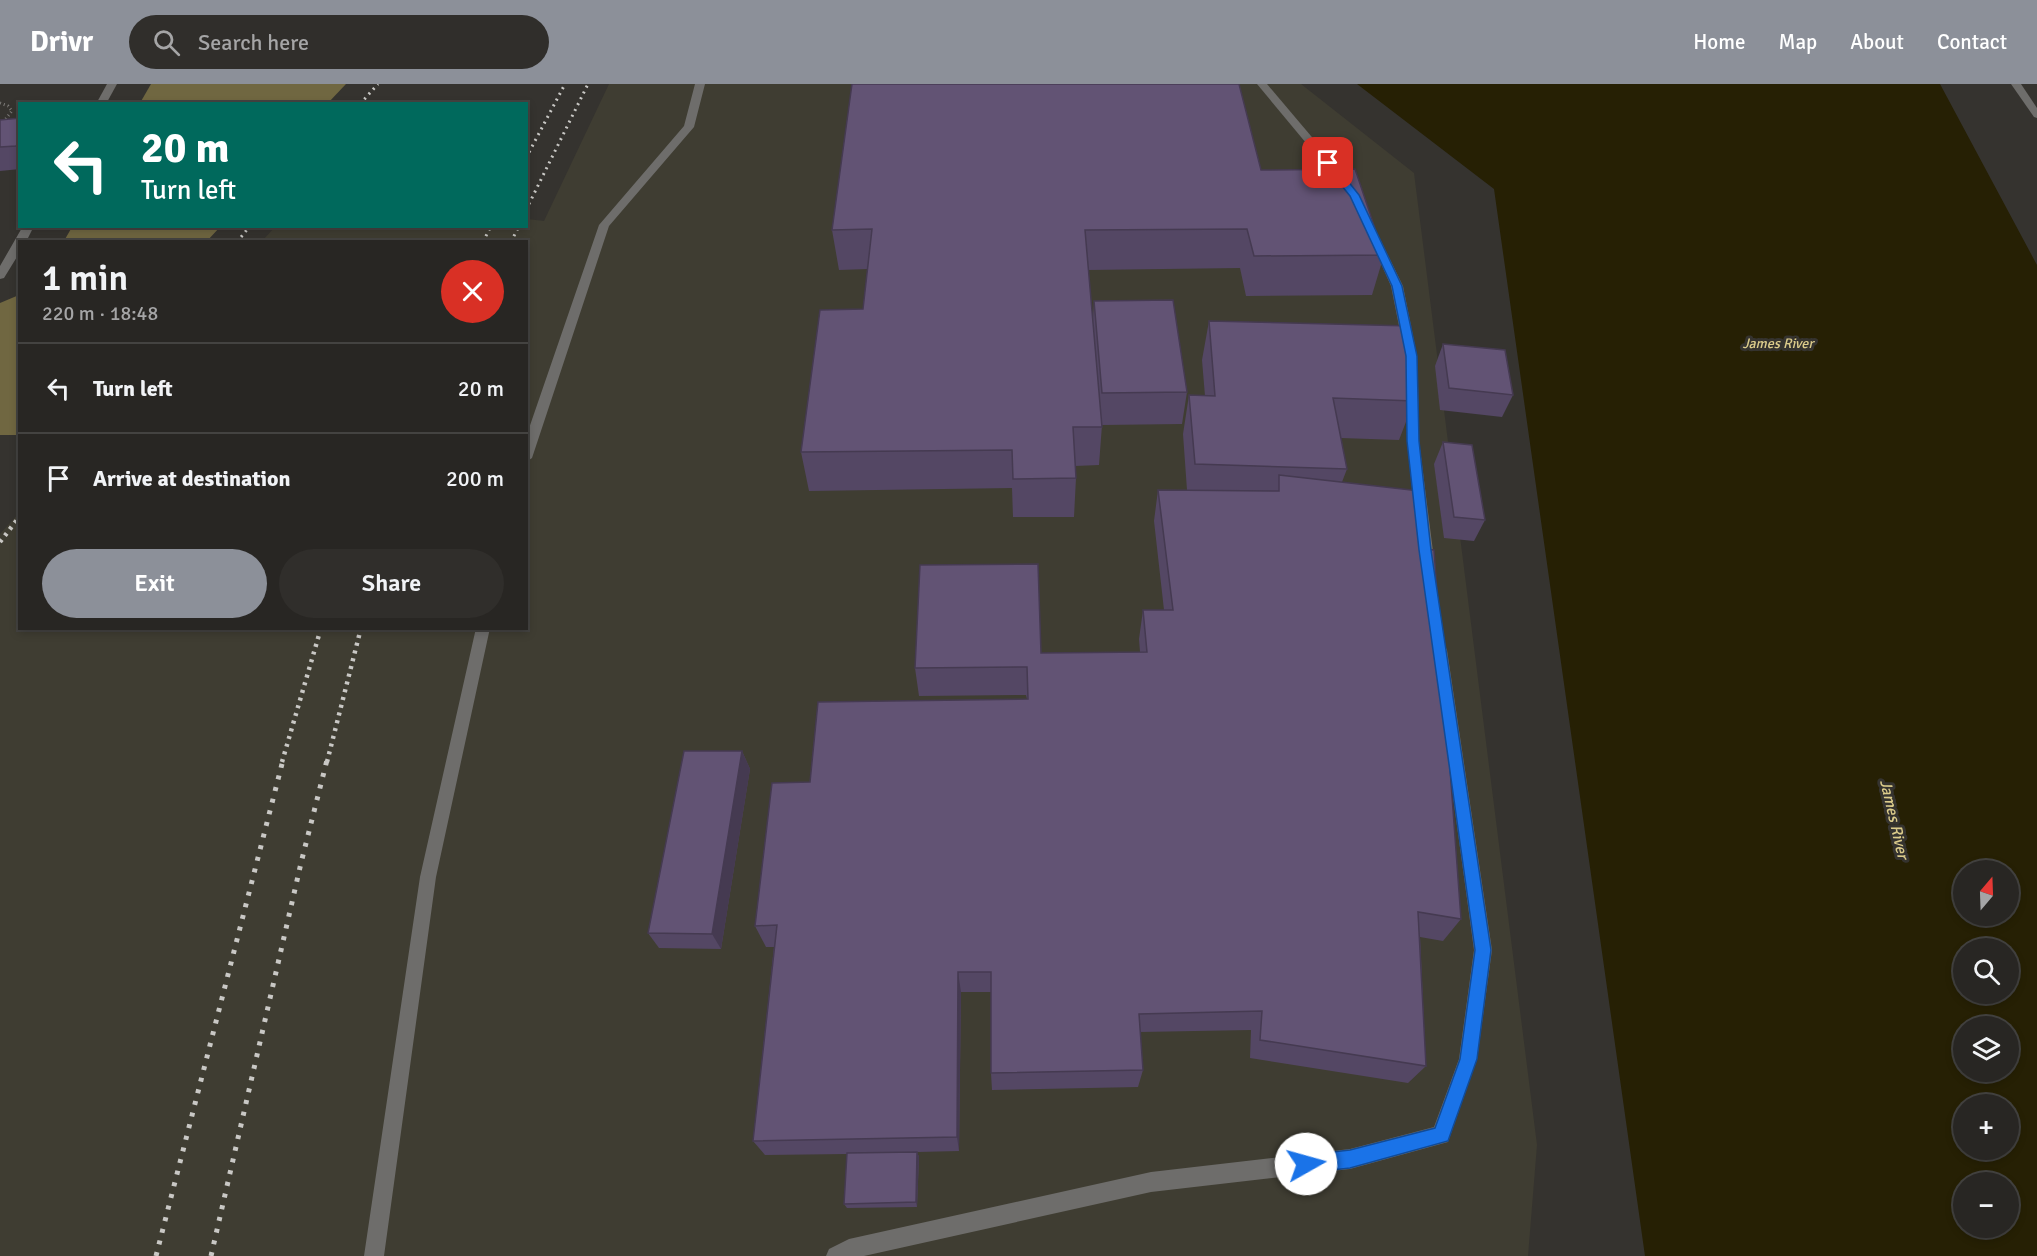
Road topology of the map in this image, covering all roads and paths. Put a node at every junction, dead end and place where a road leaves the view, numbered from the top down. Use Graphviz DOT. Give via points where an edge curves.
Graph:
graph roads {
  1 [pos="112,84"];
  2 [pos="700,84"];
  3 [pos="1262,84"];
  4 [pos="2016,84"];
  5 [pos="102,102"];
  6 [pos="0,103"];
  7 [pos="2037,115"];
  8 [pos="0,126"];
  9 [pos="1354,195"];
  10 [pos="1369,225"];
  11 [pos="18,245"];
  12 [pos="0,276"];
  13 [pos="528,452"];
  14 [pos="1430,585"];
  15 [pos="483,630"];
  16 [pos="1437,632"];
  17 [pos="374,1256"];
  18 [pos="836,1256"];
  1 -- 5 [label="street"];
  2 -- 13 [label="street" via="689,127 604,225"];
  3 -- 9 [label="street"];
  4 -- 7 [label="street"];
  6 -- 8 [label="path" via="12,111"];
  10 -- 14 [label="street" via="1397,286 1411,356 1413,441"];
  11 -- 12 [label="street"];
  15 -- 17 [label="street" via="428,877"];
  16 -- 18 [label="street" via="1483,950 1468,1059 1441,1135 1350,1159 1151,1182 849,1249"];
}
